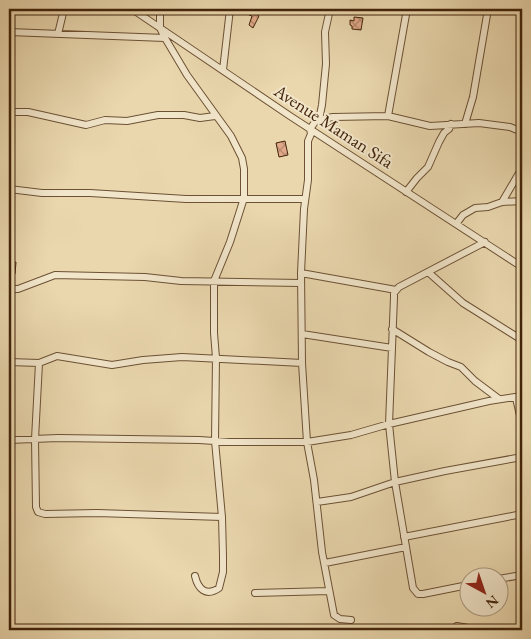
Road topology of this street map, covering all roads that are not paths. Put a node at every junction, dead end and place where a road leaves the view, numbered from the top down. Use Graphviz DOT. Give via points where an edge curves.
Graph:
graph roads {
  1 [pos="64,9"];
  2 [pos="132,9"];
  3 [pos="160,9"];
  4 [pos="230,9"];
  5 [pos="330,9"];
  6 [pos="407,9"];
  7 [pos="488,9"];
  8 [pos="160,28"];
  9 [pos="9,32"];
  10 [pos="58,34"];
  11 [pos="165,38"];
  12 [pos="223,70"];
  13 [pos="9,112"];
  14 [pos="215,116"];
  15 [pos="388,116"];
  16 [pos="318,120"];
  17 [pos="451,124"];
  18 [pos="465,124"];
  19 [pos="310,129"];
  20 [pos="522,132"];
  21 [pos="522,168"];
  22 [pos="9,189"];
  23 [pos="406,192"];
  24 [pos="244,198"];
  25 [pos="305,199"];
  26 [pos="502,202"];
  27 [pos="522,202"];
  28 [pos="456,224"];
  29 [pos="485,242"];
  30 [pos="522,267"];
  31 [pos="428,272"];
  32 [pos="301,273"];
  33 [pos="214,281"];
  34 [pos="301,283"];
  35 [pos="9,289"];
  36 [pos="396,290"];
  37 [pos="392,329"];
  38 [pos="302,334"];
  39 [pos="522,340"];
  40 [pos="392,348"];
  41 [pos="216,358"];
  42 [pos="9,362"];
  43 [pos="39,363"];
  44 [pos="302,363"];
  45 [pos="519,397"];
  46 [pos="499,399"];
  47 [pos="389,424"];
  48 [pos="522,424"];
  49 [pos="35,439"];
  50 [pos="9,440"];
  51 [pos="216,441"];
  52 [pos="308,442"];
  53 [pos="522,457"];
  54 [pos="395,482"];
  55 [pos="316,502"];
  56 [pos="522,514"];
  57 [pos="222,517"];
  58 [pos="404,537"];
  59 [pos="406,546"];
  60 [pos="325,563"];
  61 [pos="522,575"];
  62 [pos="195,576"];
  63 [pos="508,577"];
  64 [pos="458,587"];
  65 [pos="329,591"];
  66 [pos="255,593"];
  67 [pos="351,620"];
  68 [pos="457,626"];
  69 [pos="479,630"];
  1 -- 10 [label="street"];
  2 -- 8 [label="street, Avenue Maman Sifa"];
  3 -- 8 [label="street"];
  4 -- 12 [label="street"];
  5 -- 16 [label="street"];
  6 -- 15 [label="street"];
  7 -- 18 [label="street"];
  8 -- 11 [label="street"];
  8 -- 12 [label="street, Avenue Maman Sifa"];
  9 -- 10 [label="street"];
  10 -- 11 [label="street"];
  11 -- 14 [label="street"];
  12 -- 19 [label="street, Avenue Maman Sifa"];
  13 -- 14 [label="street" via="28,112 86,125 158,115"];
  14 -- 24 [label="street" via="231,136 242,158"];
  15 -- 16 [label="street"];
  15 -- 17 [label="street" via="430,126"];
  16 -- 19 [label="street"];
  17 -- 18 [label="street"];
  17 -- 23 [label="street" via="428,167"];
  18 -- 20 [label="street" via="507,126"];
  19 -- 23 [label="street, Avenue Maman Sifa"];
  19 -- 25 [label="street"];
  21 -- 26 [label="street"];
  22 -- 24 [label="street" via="186,199"];
  23 -- 28 [label="street, Avenue Maman Sifa"];
  24 -- 25 [label="street"];
  24 -- 33 [label="street"];
  25 -- 32 [label="street"];
  26 -- 27 [label="street"];
  26 -- 28 [label="street" via="475,208"];
  28 -- 29 [label="street, Avenue Maman Sifa"];
  29 -- 30 [label="street, Avenue Maman Sifa"];
  29 -- 31 [label="street"];
  31 -- 36 [label="street"];
  31 -- 39 [label="street" via="463,303"];
  32 -- 34 [label="street"];
  32 -- 36 [label="street"];
  33 -- 34 [label="street"];
  33 -- 35 [label="street" via="55,275 18,289"];
  33 -- 41 [label="street"];
  34 -- 38 [label="street"];
  36 -- 37 [label="street"];
  37 -- 40 [label="street"];
  37 -- 46 [label="street" via="461,367"];
  38 -- 40 [label="street"];
  38 -- 44 [label="street"];
  40 -- 47 [label="street"];
  41 -- 43 [label="street" via="182,357 112,365 57,356"];
  41 -- 44 [label="street"];
  41 -- 51 [label="street"];
  42 -- 43 [label="street"];
  43 -- 49 [label="street"];
  44 -- 52 [label="street"];
  45 -- 46 [label="street"];
  45 -- 48 [label="street"];
  46 -- 47 [label="street"];
  47 -- 52 [label="street"];
  47 -- 54 [label="street"];
  49 -- 50 [label="street"];
  49 -- 51 [label="street"];
  49 -- 57 [label="street" via="38,512"];
  51 -- 52 [label="street"];
  51 -- 57 [label="street"];
  52 -- 55 [label="street"];
  53 -- 54 [label="street"];
  54 -- 55 [label="street" via="351,497"];
  54 -- 58 [label="street"];
  55 -- 60 [label="street"];
  56 -- 58 [label="street"];
  57 -- 62 [label="street" via="223,572 219,588 212,592 201,590"];
  58 -- 59 [label="street"];
  59 -- 60 [label="street"];
  59 -- 64 [label="street" via="413,588 418,594"];
  60 -- 65 [label="street"];
  61 -- 63 [label="street"];
  65 -- 66 [label="street"];
  65 -- 67 [label="street" via="334,615"];
  68 -- 69 [label="street"];
}
